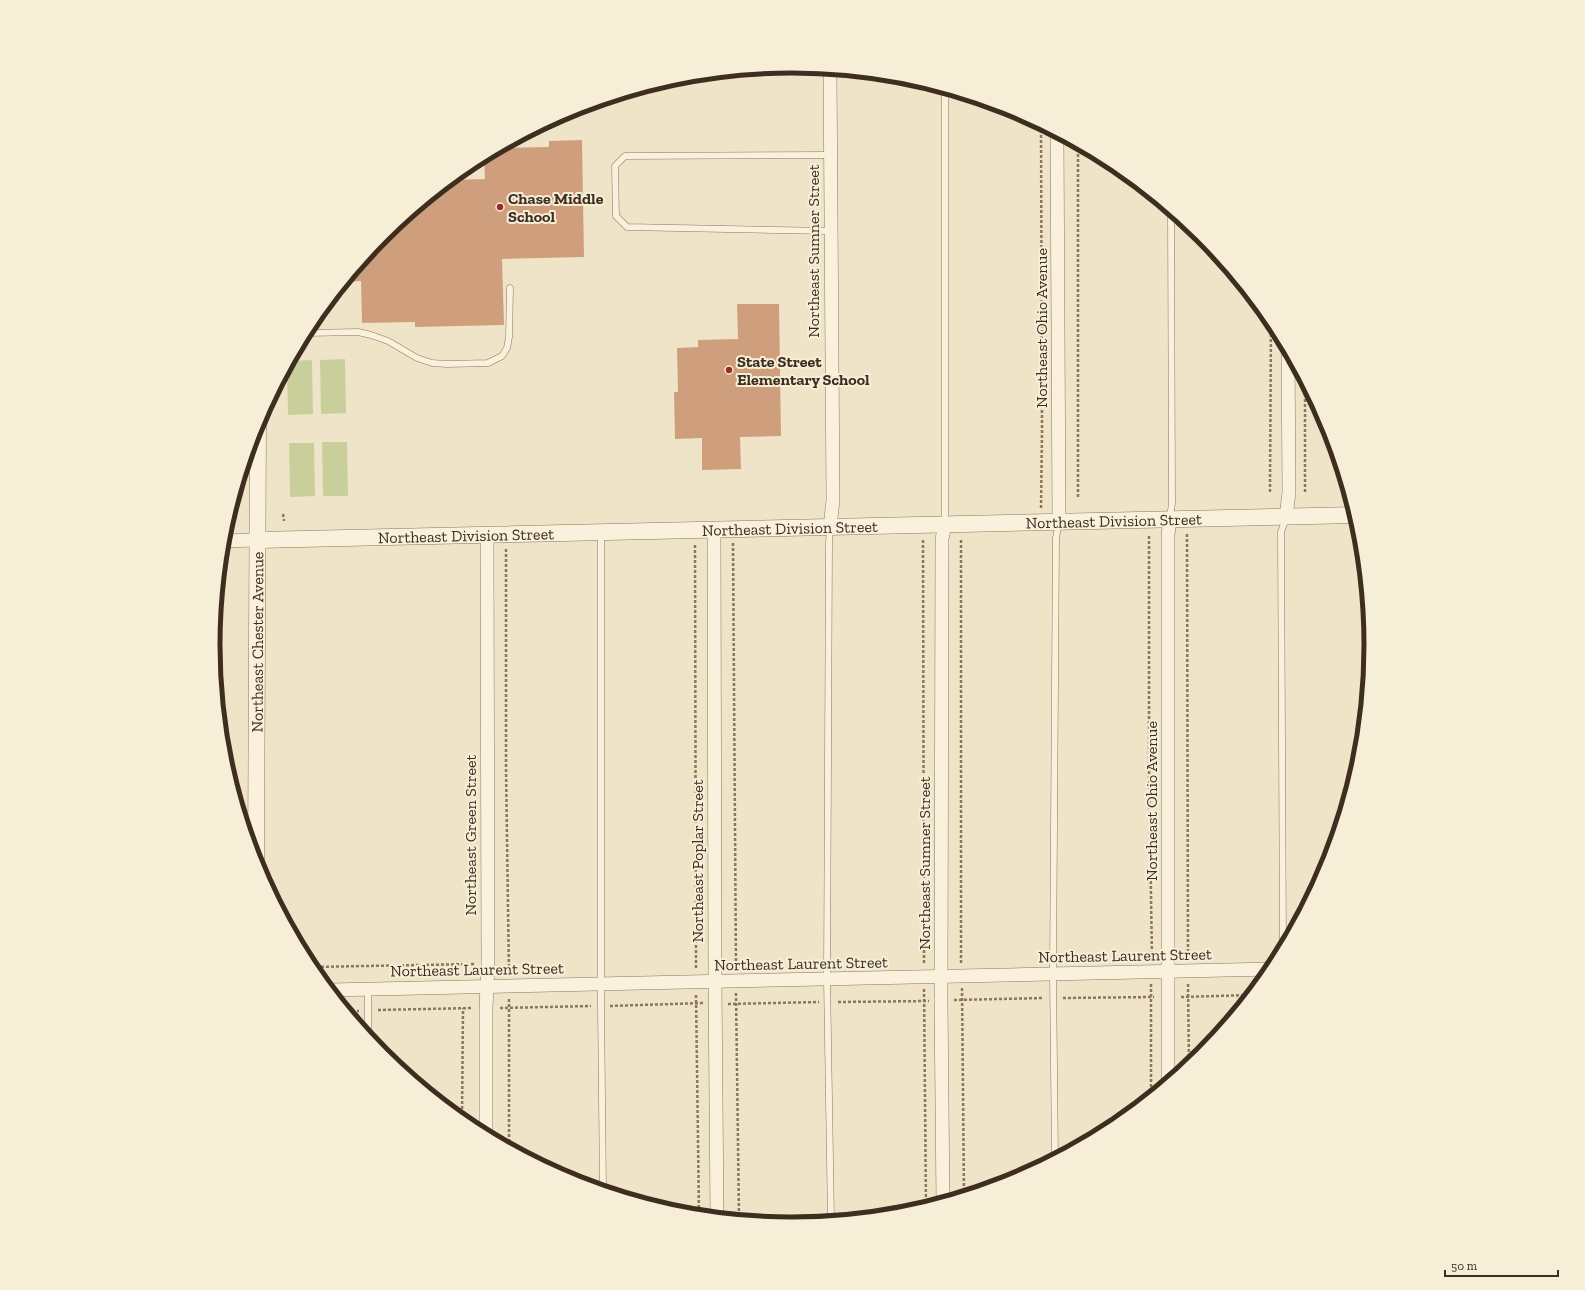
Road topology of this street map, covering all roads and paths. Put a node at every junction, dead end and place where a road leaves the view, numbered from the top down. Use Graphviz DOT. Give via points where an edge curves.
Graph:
graph roads {
  1 [pos="830,74"];
  2 [pos="945,93"];
  3 [pos="1041,130"];
  4 [pos="1057,139"];
  5 [pos="1078,150"];
  6 [pos="830,155"];
  7 [pos="1171,216"];
  8 [pos="830,231"];
  9 [pos="510,288"];
  10 [pos="1271,332"];
  11 [pos="313,333"];
  12 [pos="1288,359"];
  13 [pos="1305,390"];
  14 [pos="258,442"];
  15 [pos="1270,492"];
  16 [pos="1305,492"];
  17 [pos="1078,497"];
  18 [pos="284,514"];
  19 [pos="1350,515"];
  20 [pos="1286,517"];
  21 [pos="1170,520"];
  22 [pos="284,521"];
  23 [pos="1041,522"];
  24 [pos="1059,522"];
  25 [pos="945,524"];
  26 [pos="830,527"];
  27 [pos="714,530"];
  28 [pos="601,532"];
  29 [pos="1187,534"];
  30 [pos="486,535"];
  31 [pos="1149,536"];
  32 [pos="733,537"];
  33 [pos="258,540"];
  34 [pos="922,540"];
  35 [pos="961,540"];
  36 [pos="230,541"];
  37 [pos="695,545"];
  38 [pos="506,548"];
  39 [pos="256,843"];
  40 [pos="1283,939"];
  41 [pos="509,963"];
  42 [pos="488,964"];
  43 [pos="320,967"];
  44 [pos="1263,969"];
  45 [pos="1168,971"];
  46 [pos="1188,971"];
  47 [pos="1152,972"];
  48 [pos="1053,974"];
  49 [pos="961,976"];
  50 [pos="924,977"];
  51 [pos="941,977"];
  52 [pos="827,979"];
  53 [pos="736,981"];
  54 [pos="696,982"];
  55 [pos="714,982"];
  56 [pos="601,984"];
  57 [pos="487,986"];
  58 [pos="509,986"];
  59 [pos="368,989"];
  60 [pos="337,990"];
  61 [pos="1244,995"];
  62 [pos="1150,997"];
  63 [pos="1168,997"];
  64 [pos="1188,997"];
  65 [pos="1053,998"];
  66 [pos="962,999"];
  67 [pos="924,1001"];
  68 [pos="940,1001"];
  69 [pos="827,1002"];
  70 [pos="697,1003"];
  71 [pos="715,1003"];
  72 [pos="735,1004"];
  73 [pos="601,1006"];
  74 [pos="463,1008"];
  75 [pos="486,1008"];
  76 [pos="509,1008"];
  77 [pos="353,1011"];
  78 [pos="368,1011"];
  79 [pos="368,1028"];
  80 [pos="1189,1057"];
  81 [pos="1168,1077"];
  82 [pos="1152,1090"];
  83 [pos="462,1112"];
  84 [pos="486,1128"];
  85 [pos="508,1141"];
  86 [pos="1055,1153"];
  87 [pos="602,1184"];
  88 [pos="964,1191"];
  89 [pos="943,1197"];
  90 [pos="926,1201"];
  91 [pos="699,1209"];
  92 [pos="717,1212"];
  93 [pos="738,1214"];
  94 [pos="831,1216"];
  1 -- 6 [label="street, Northeast Sumner Street"];
  2 -- 25 [label="lane"];
  3 -- 23 [label="path"];
  4 -- 24 [label="street, Northeast Ohio Avenue"];
  5 -- 17 [label="path"];
  6 -- 8 [label="street, Northeast Sumner Street"];
  6 -- 8 [label="lane" via="625,156 615,166 616,216 627,227"];
  7 -- 21 [label="lane"];
  8 -- 26 [label="street, Northeast Sumner Street"];
  9 -- 11 [label="lane" via="507,348 502,356 488,363 432,363 371,335 358,332"];
  10 -- 15 [label="path"];
  12 -- 20 [label="street" via="1289,492"];
  13 -- 16 [label="path"];
  14 -- 33 [label="street, Northeast Chester Avenue"];
  18 -- 22 [label="path"];
  19 -- 20 [label="street, Northeast Division Street"];
  20 -- 21 [label="street, Northeast Division Street"];
  20 -- 40 [label="lane" via="1282,532"];
  21 -- 24 [label="street, Northeast Division Street"];
  21 -- 45 [label="street, Northeast Ohio Avenue"];
  23 -- 24 [label="street, Northeast Division Street"];
  23 -- 25 [label="street, Northeast Division Street"];
  24 -- 48 [label="lane" via="1056,538"];
  25 -- 26 [label="street, Northeast Division Street"];
  25 -- 51 [label="street, Northeast Sumner Street" via="942,539"];
  26 -- 27 [label="street, Northeast Division Street"];
  26 -- 52 [label="lane"];
  27 -- 28 [label="street, Northeast Division Street"];
  27 -- 55 [label="street, Northeast Poplar Street"];
  28 -- 30 [label="street, Northeast Division Street"];
  28 -- 56 [label="lane"];
  29 -- 46 [label="path"];
  30 -- 33 [label="street, Northeast Division Street"];
  30 -- 42 [label="street, Northeast Green Street"];
  31 -- 47 [label="path"];
  32 -- 53 [label="path"];
  33 -- 36 [label="street, Northeast Division Street"];
  33 -- 39 [label="street, Northeast Chester Avenue"];
  34 -- 50 [label="path"];
  35 -- 49 [label="path"];
  37 -- 54 [label="path"];
  38 -- 41 [label="path"];
  41 -- 42 [label="path"];
  41 -- 58 [label="path"];
  42 -- 43 [label="path"];
  42 -- 57 [label="street, Northeast Green Street"];
  44 -- 46 [label="street, Northeast Laurent Street"];
  45 -- 46 [label="street, Northeast Laurent Street"];
  45 -- 47 [label="street, Northeast Laurent Street"];
  45 -- 63 [label="street, Northeast Ohio Avenue"];
  46 -- 64 [label="path"];
  47 -- 48 [label="street, Northeast Laurent Street"];
  47 -- 62 [label="path"];
  48 -- 49 [label="street, Northeast Laurent Street"];
  48 -- 65 [label="lane"];
  49 -- 51 [label="street, Northeast Laurent Street"];
  49 -- 66 [label="path"];
  50 -- 51 [label="street, Northeast Laurent Street"];
  50 -- 52 [label="street, Northeast Laurent Street"];
  50 -- 67 [label="path"];
  51 -- 68 [label="street, Northeast Sumner Street"];
  52 -- 53 [label="street, Northeast Laurent Street"];
  52 -- 69 [label="lane"];
  53 -- 55 [label="street, Northeast Laurent Street"];
  53 -- 72 [label="path"];
  54 -- 55 [label="street, Northeast Laurent Street"];
  54 -- 56 [label="street, Northeast Laurent Street"];
  54 -- 70 [label="path"];
  55 -- 71 [label="street, Northeast Poplar Street"];
  56 -- 58 [label="street, Northeast Laurent Street"];
  56 -- 73 [label="lane"];
  57 -- 58 [label="street, Northeast Laurent Street"];
  57 -- 59 [label="street, Northeast Laurent Street"];
  57 -- 75 [label="street, Northeast Green Street"];
  58 -- 76 [label="path"];
  59 -- 60 [label="street, Northeast Laurent Street"];
  59 -- 78 [label="lane"];
  61 -- 64 [label="path"];
  62 -- 63 [label="path"];
  62 -- 65 [label="path"];
  62 -- 82 [label="path"];
  63 -- 64 [label="path"];
  63 -- 81 [label="street, Northeast Ohio Avenue"];
  64 -- 80 [label="path"];
  65 -- 66 [label="path"];
  65 -- 86 [label="lane"];
  66 -- 68 [label="path"];
  66 -- 88 [label="path"];
  67 -- 68 [label="path"];
  67 -- 69 [label="path"];
  67 -- 90 [label="path"];
  68 -- 89 [label="street, Northeast Sumner Street"];
  69 -- 72 [label="path"];
  69 -- 94 [label="lane"];
  70 -- 71 [label="path"];
  70 -- 73 [label="path"];
  70 -- 91 [label="path"];
  71 -- 72 [label="path"];
  71 -- 92 [label="street, Northeast Poplar Street"];
  72 -- 93 [label="path"];
  73 -- 76 [label="path"];
  73 -- 87 [label="lane"];
  74 -- 75 [label="path"];
  74 -- 78 [label="path"];
  74 -- 83 [label="path"];
  75 -- 76 [label="path"];
  75 -- 84 [label="street, Northeast Green Street"];
  76 -- 85 [label="path"];
  77 -- 78 [label="path"];
  78 -- 79 [label="lane"];
}
